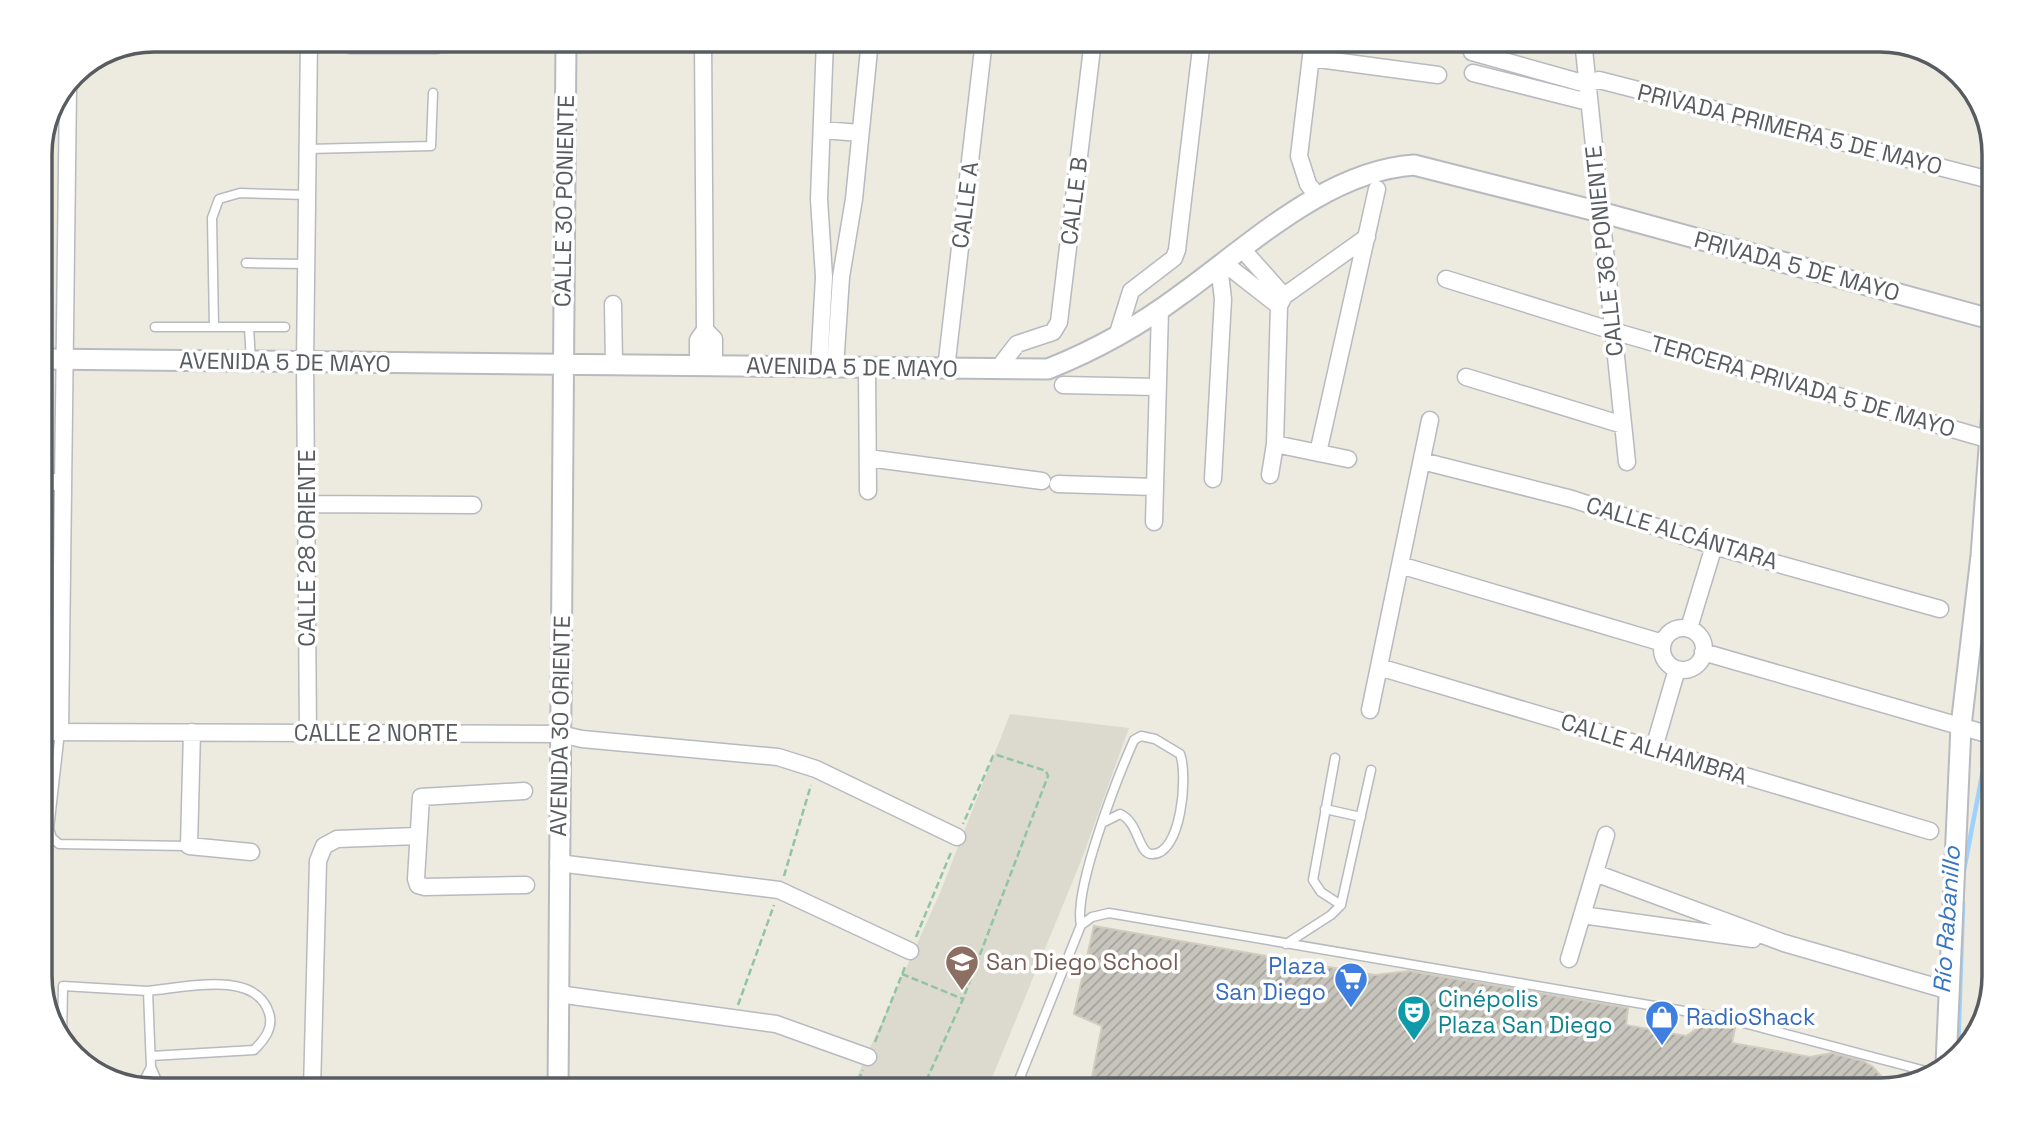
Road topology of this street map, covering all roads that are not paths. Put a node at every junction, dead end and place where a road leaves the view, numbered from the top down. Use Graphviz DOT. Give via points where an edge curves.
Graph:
graph roads {
  1 [pos="309,52"];
  2 [pos="565,52"];
  3 [pos="703,52"];
  4 [pos="825,52"];
  5 [pos="869,52"];
  6 [pos="983,52"];
  7 [pos="1092,52"];
  8 [pos="1201,52"];
  9 [pos="1312,52"];
  10 [pos="1472,52"];
  11 [pos="1584,52"];
  12 [pos="1311,58"];
  13 [pos="1473,73"];
  14 [pos="1438,75"];
  15 [pos="1586,83"];
  16 [pos="433,93"];
  17 [pos="1588,102"];
  18 [pos="68,103"];
  19 [pos="823,130"];
  20 [pos="860,133"];
  21 [pos="308,149"];
  22 [pos="1981,178"];
  23 [pos="1377,188"];
  24 [pos="307,195"];
  25 [pos="1318,197"];
  26 [pos="1600,212"];
  27 [pos="1367,237"];
  28 [pos="1242,249"];
  29 [pos="246,263"];
  30 [pos="306,264"];
  31 [pos="1222,264"];
  32 [pos="1446,279"];
  33 [pos="1281,301"];
  34 [pos="613,304"];
  35 [pos="1160,310"];
  36 [pos="1981,316"];
  37 [pos="155,327"];
  38 [pos="214,327"];
  39 [pos="249,327"];
  40 [pos="285,327"];
  41 [pos="1613,331"];
  42 [pos="1118,334"];
  43 [pos="53,360"];
  44 [pos="63,360"];
  45 [pos="251,361"];
  46 [pos="562,362"];
  47 [pos="305,363"];
  48 [pos="614,365"];
  49 [pos="706,365"];
  50 [pos="827,367"];
  51 [pos="867,368"];
  52 [pos="946,369"];
  53 [pos="997,370"];
  54 [pos="1466,377"];
  55 [pos="1063,384"];
  56 [pos="1157,387"];
  57 [pos="1430,420"];
  58 [pos="1623,425"];
  59 [pos="1981,438"];
  60 [pos="1275,444"];
  61 [pos="1318,453"];
  62 [pos="868,458"];
  63 [pos="1348,459"];
  64 [pos="1422,461"];
  65 [pos="1628,462"];
  66 [pos="1270,475"];
  67 [pos="1213,479"];
  68 [pos="53,482"];
  69 [pos="63,482"];
  70 [pos="1155,487"];
  71 [pos="867,491"];
  72 [pos="308,504"];
  73 [pos="474,505"];
  74 [pos="1154,522"];
  75 [pos="1714,546"];
  76 [pos="1400,565"];
  77 [pos="1982,593"];
  78 [pos="1940,609"];
  79 [pos="1689,628"];
  80 [pos="1663,643"];
  81 [pos="1703,652"];
  82 [pos="1379,667"];
  83 [pos="1677,669"];
  84 [pos="1370,710"];
  85 [pos="1962,726"];
  86 [pos="53,732"];
  87 [pos="60,732"];
  88 [pos="1982,732"];
  89 [pos="191,733"];
  90 [pos="308,733"];
  91 [pos="560,734"];
  92 [pos="1654,748"];
  93 [pos="1335,758"];
  94 [pos="1371,770"];
  95 [pos="524,791"];
  96 [pos="53,794"];
  97 [pos="1325,809"];
  98 [pos="1361,817"];
  99 [pos="1102,823"];
  100 [pos="1930,831"];
  101 [pos="1606,835"];
  102 [pos="417,836"];
  103 [pos="957,837"];
  104 [pos="53,839"];
  105 [pos="189,846"];
  106 [pos="251,852"];
  107 [pos="558,863"];
  108 [pos="1595,873"];
  109 [pos="526,885"];
  110 [pos="1341,905"];
  111 [pos="1582,915"];
  112 [pos="1081,925"];
  113 [pos="1784,943"];
  114 [pos="1286,944"];
  115 [pos="910,951"];
  116 [pos="1569,959"];
  117 [pos="148,991"];
  118 [pos="1950,991"];
  119 [pos="558,993"];
  120 [pos="62,1019"];
  121 [pos="1947,1051"];
  122 [pos="150,1056"];
  123 [pos="869,1057"];
  124 [pos="151,1068"];
  125 [pos="1914,1069"];
  126 [pos="1918,1070"];
  127 [pos="146,1077"];
  128 [pos="156,1078"];
  129 [pos="312,1078"];
  130 [pos="558,1078"];
  131 [pos="1020,1078"];
  1 -- 21 [label="street, CALLE 28 ORIENTE"];
  2 -- 46 [label="street, CALLE 30 PONIENTE"];
  3 -- 49 [label="street" via="705,330 698,340"];
  4 -- 19 [label="street"];
  5 -- 20 [label="street"];
  6 -- 52 [label="street, CALLE A"];
  7 -- 53 [label="street, CALLE B" via="1059,322 1053,332 1017,344"];
  8 -- 42 [label="street" via="1177,250 1174,258 1131,291"];
  9 -- 12 [label="street"];
  10 -- 15 [label="street, PRIVADA PRIMERA 5 DE MAYO"];
  11 -- 15 [label="street, CALLE 36 PONIENTE"];
  12 -- 14 [label="street"];
  12 -- 25 [label="street" via="1299,156 1308,184"];
  13 -- 17 [label="street"];
  15 -- 17 [label="street, CALLE 36 PONIENTE"];
  15 -- 22 [label="street, PRIVADA PRIMERA 5 DE MAYO" via="1599,80"];
  16 -- 21 [label="lane" via="431,146"];
  17 -- 26 [label="street, CALLE 36 PONIENTE"];
  18 -- 44 [label="street"];
  19 -- 20 [label="street"];
  19 -- 50 [label="street" via="819,199"];
  20 -- 50 [label="street"];
  21 -- 24 [label="street, CALLE 28 ORIENTE"];
  23 -- 27 [label="street"];
  24 -- 30 [label="street, CALLE 28 ORIENTE"];
  24 -- 38 [label="lane" via="240,193 219,200 212,218"];
  25 -- 26 [label="street, AVENIDA 5 DE MAYO" via="1349,179 1414,165"];
  25 -- 28 [label="street, AVENIDA 5 DE MAYO"];
  26 -- 36 [label="street, PRIVADA 5 DE MAYO"];
  26 -- 41 [label="street, CALLE 36 PONIENTE"];
  27 -- 33 [label="street"];
  27 -- 61 [label="street"];
  28 -- 31 [label="street, AVENIDA 5 DE MAYO"];
  28 -- 33 [label="street"];
  29 -- 30 [label="lane"];
  30 -- 47 [label="street, CALLE 28 ORIENTE"];
  31 -- 33 [label="street"];
  31 -- 35 [label="street, AVENIDA 5 DE MAYO"];
  31 -- 67 [label="street"];
  32 -- 41 [label="street, TERCERA PRIVADA 5 DE MAYO"];
  33 -- 60 [label="street"];
  34 -- 48 [label="street"];
  35 -- 42 [label="street, AVENIDA 5 DE MAYO"];
  35 -- 56 [label="street"];
  37 -- 38 [label="lane"];
  38 -- 39 [label="lane"];
  39 -- 40 [label="lane"];
  39 -- 45 [label="lane"];
  41 -- 58 [label="street, CALLE 36 PONIENTE"];
  41 -- 59 [label="street, TERCERA PRIVADA 5 DE MAYO"];
  42 -- 53 [label="street, AVENIDA 5 DE MAYO" via="1048,369"];
  43 -- 44 [label="street, AVENIDA 5 DE MAYO"];
  44 -- 45 [label="street, AVENIDA 5 DE MAYO"];
  44 -- 69 [label="street"];
  45 -- 47 [label="street, AVENIDA 5 DE MAYO"];
  46 -- 47 [label="street, AVENIDA 5 DE MAYO"];
  46 -- 48 [label="street, AVENIDA 5 DE MAYO"];
  46 -- 91 [label="street, AVENIDA 30 ORIENTE"];
  47 -- 72 [label="street, CALLE 28 ORIENTE"];
  48 -- 49 [label="street, AVENIDA 5 DE MAYO"];
  49 -- 50 [label="street, AVENIDA 5 DE MAYO"];
  50 -- 51 [label="street, AVENIDA 5 DE MAYO"];
  51 -- 52 [label="street, AVENIDA 5 DE MAYO"];
  51 -- 62 [label="street"];
  52 -- 53 [label="street, AVENIDA 5 DE MAYO"];
  54 -- 58 [label="street"];
  55 -- 56 [label="street"];
  56 -- 70 [label="street"];
  57 -- 64 [label="street"];
  58 -- 65 [label="street, CALLE 36 PONIENTE"];
  60 -- 61 [label="street"];
  60 -- 66 [label="street"];
  61 -- 63 [label="street"];
  62 -- 70 [label="street" via="1050,482"];
  62 -- 71 [label="street"];
  64 -- 75 [label="street, CALLE ALCÁNTARA" via="1572,499"];
  64 -- 76 [label="street"];
  68 -- 69 [label="street"];
  69 -- 87 [label="street"];
  70 -- 74 [label="street"];
  72 -- 73 [label="street"];
  72 -- 90 [label="street, CALLE 28 ORIENTE"];
  75 -- 78 [label="street, CALLE ALCÁNTARA"];
  75 -- 79 [label="street"];
  76 -- 80 [label="street"];
  76 -- 82 [label="street"];
  77 -- 85 [label="street"];
  79 -- 80 [label="street" via="1676,628"];
  79 -- 81 [label="street" via="1700,636"];
  80 -- 83 [label="street" via="1666,662"];
  81 -- 83 [label="street" via="1690,669"];
  81 -- 85 [label="street"];
  82 -- 84 [label="street"];
  82 -- 92 [label="street, CALLE ALHAMBRA"];
  83 -- 92 [label="street"];
  85 -- 88 [label="street"];
  85 -- 118 [label="street"];
  86 -- 87 [label="street, CALLE 2 NORTE"];
  87 -- 89 [label="street, CALLE 2 NORTE"];
  87 -- 96 [label="lane"];
  89 -- 90 [label="street, CALLE 2 NORTE"];
  89 -- 105 [label="street"];
  90 -- 91 [label="street, CALLE 2 NORTE"];
  91 -- 103 [label="street, CALLE 2 NORTE" via="778,757 816,769"];
  91 -- 107 [label="street, AVENIDA 30 ORIENTE"];
  92 -- 100 [label="street, CALLE ALHAMBRA"];
  93 -- 97 [label="lane"];
  94 -- 98 [label="lane"];
  95 -- 102 [label="street" via="421,797"];
  97 -- 98 [label="lane"];
  97 -- 110 [label="lane" via="1313,880 1321,892"];
  98 -- 110 [label="lane"];
  99 -- 99 [label="lane" via="1134,740 1141,736 1155,739 1180,754 1185,774 1183,795 1174,837 1167,846 1153,854 1142,849 1133,823 1120,814"];
  99 -- 112 [label="lane" via="1082,897"];
  101 -- 108 [label="street"];
  102 -- 109 [label="street" via="418,885"];
  102 -- 129 [label="street" via="337,839 324,846 318,861"];
  104 -- 105 [label="lane" via="59,844"];
  105 -- 106 [label="street"];
  107 -- 115 [label="street" via="779,890"];
  107 -- 119 [label="street, AVENIDA 30 ORIENTE"];
  108 -- 111 [label="street"];
  108 -- 113 [label="street"];
  110 -- 114 [label="lane"];
  111 -- 113 [label="street"];
  111 -- 116 [label="street"];
  112 -- 114 [label="lane" via="1109,913"];
  112 -- 131 [label="lane"];
  113 -- 118 [label="street"];
  114 -- 125 [label="lane" via="1725,1018"];
  117 -- 120 [label="lane" via="63,986"];
  117 -- 122 [label="lane"];
  117 -- 122 [label="lane" via="237,985 254,990 266,1002 271,1019 266,1037 254,1050"];
  118 -- 121 [label="street"];
  119 -- 123 [label="street" via="776,1024"];
  119 -- 130 [label="street, AVENIDA 30 ORIENTE"];
  122 -- 124 [label="lane"];
  124 -- 127 [label="lane"];
  124 -- 128 [label="lane"];
  125 -- 126 [label="lane"];
}
